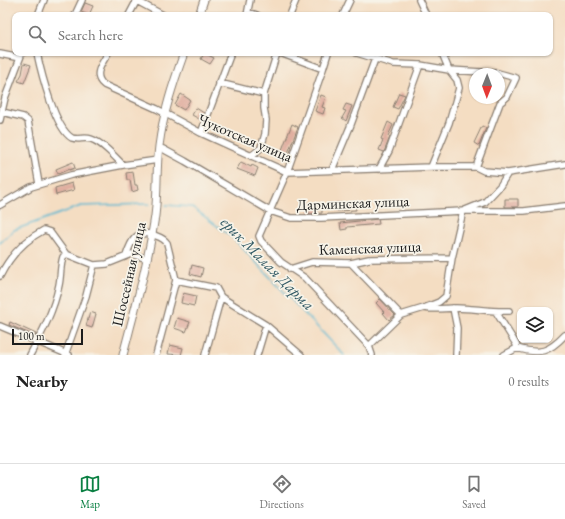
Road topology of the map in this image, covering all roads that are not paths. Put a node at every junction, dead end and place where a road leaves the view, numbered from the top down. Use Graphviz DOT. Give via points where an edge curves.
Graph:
graph roads {
  1 [pos="44,0"];
  2 [pos="82,0"];
  3 [pos="137,0"];
  4 [pos="204,0"];
  5 [pos="250,0"];
  6 [pos="296,0"];
  7 [pos="350,0"];
  8 [pos="419,0"];
  9 [pos="39,12"];
  10 [pos="76,12"];
  11 [pos="131,12"];
  12 [pos="157,12"];
  13 [pos="199,12"];
  14 [pos="248,12"];
  15 [pos="291,12"];
  16 [pos="344,12"];
  17 [pos="425,12"];
  18 [pos="0,54"];
  19 [pos="12,55"];
  20 [pos="21,56"];
  21 [pos="37,56"];
  22 [pos="106,56"];
  23 [pos="183,56"];
  24 [pos="230,56"];
  25 [pos="277,56"];
  26 [pos="286,56"];
  27 [pos="327,56"];
  28 [pos="366,56"];
  29 [pos="443,56"];
  30 [pos="375,59"];
  31 [pos="420,65"];
  32 [pos="323,69"];
  33 [pos="449,70"];
  34 [pos="219,83"];
  35 [pos="264,94"];
  36 [pos="2,112"];
  37 [pos="164,113"];
  38 [pos="0,120"];
  39 [pos="201,133"];
  40 [pos="159,148"];
  41 [pos="251,156"];
  42 [pos="158,160"];
  43 [pos="565,164"];
  44 [pos="123,165"];
  45 [pos="431,167"];
  46 [pos="476,167"];
  47 [pos="379,169"];
  48 [pos="332,170"];
  49 [pos="287,172"];
  50 [pos="508,173"];
  51 [pos="39,184"];
  52 [pos="2,203"];
  53 [pos="565,206"];
  54 [pos="270,211"];
  55 [pos="463,211"];
  56 [pos="152,234"];
  57 [pos="66,254"];
  58 [pos="126,256"];
  59 [pos="452,258"];
  60 [pos="147,259"];
  61 [pos="7,261"];
  62 [pos="351,263"];
  63 [pos="94,265"];
  64 [pos="0,267"];
  65 [pos="290,269"];
  66 [pos="0,276"];
  67 [pos="176,280"];
  68 [pos="221,297"];
  69 [pos="424,308"];
  70 [pos="453,308"];
  71 [pos="509,311"];
  72 [pos="496,312"];
  73 [pos="401,315"];
  74 [pos="266,325"];
  75 [pos="0,326"];
  76 [pos="565,335"];
  77 [pos="37,342"];
  78 [pos="369,346"];
  79 [pos="516,348"];
  80 [pos="457,352"];
  81 [pos="30,355"];
  82 [pos="66,355"];
  83 [pos="124,355"];
  84 [pos="156,355"];
  85 [pos="205,355"];
  86 [pos="257,355"];
  87 [pos="301,355"];
  88 [pos="372,355"];
  89 [pos="462,355"];
  90 [pos="504,355"];
  1 -- 9 [label="street"];
  2 -- 10 [label="street"];
  3 -- 11 [label="street"];
  3 -- 12 [label="street"];
  4 -- 13 [label="main road"];
  5 -- 14 [label="street"];
  6 -- 15 [label="street"];
  7 -- 16 [label="street"];
  8 -- 17 [label="street"];
  18 -- 19 [label="street"];
  20 -- 36 [label="street"];
  21 -- 44 [label="street" via="44,86 63,129 72,138 87,139 102,145"];
  22 -- 37 [label="street, Чукотская улица" via="98,70 98,78 104,85"];
  23 -- 37 [label="main road, Шоссейная улица"];
  24 -- 34 [label="street"];
  25 -- 35 [label="street"];
  26 -- 32 [label="street"];
  27 -- 32 [label="street"];
  28 -- 30 [label="street"];
  29 -- 33 [label="street"];
  30 -- 31 [label="street" via="393,64"];
  30 -- 48 [label="street"];
  31 -- 33 [label="street"];
  31 -- 47 [label="street" via="389,151"];
  32 -- 49 [label="street"];
  33 -- 45 [label="street" via="457,80 459,88 449,123"];
  33 -- 46 [label="street" via="498,73 516,78 507,98 500,103"];
  34 -- 35 [label="street"];
  34 -- 39 [label="street"];
  35 -- 41 [label="street" via="265,134 261,148"];
  36 -- 38 [label="street"];
  36 -- 51 [label="street" via="28,121"];
  37 -- 39 [label="street, Чукотская улица"];
  37 -- 40 [label="main road, Шоссейная улица"];
  39 -- 41 [label="street, Чукотская улица"];
  40 -- 42 [label="main road, Шоссейная улица"];
  40 -- 54 [label="street, Дарминская улица"];
  41 -- 49 [label="street, Чукотская улица"];
  42 -- 44 [label="street"];
  42 -- 56 [label="main road, Шоссейная улица"];
  43 -- 50 [label="street, Чукотская улица"];
  44 -- 51 [label="street"];
  45 -- 46 [label="street, Чукотская улица"];
  45 -- 47 [label="street, Чукотская улица"];
  46 -- 50 [label="street, Чукотская улица" via="484,171"];
  47 -- 48 [label="street, Чукотская улица"];
  48 -- 49 [label="street, Чукотская улица"];
  49 -- 54 [label="street"];
  50 -- 55 [label="street" via="485,202"];
  51 -- 52 [label="street"];
  53 -- 55 [label="street, Дарминская улица" via="524,211"];
  54 -- 55 [label="street, Дарминская улица" via="291,218"];
  54 -- 65 [label="street" via="259,236"];
  55 -- 59 [label="street"];
  56 -- 58 [label="street" via="143,233 134,238"];
  56 -- 60 [label="main road, Шоссейная улица"];
  56 -- 67 [label="street" via="167,243"];
  57 -- 61 [label="street" via="50,232 44,230 29,239"];
  57 -- 63 [label="street"];
  57 -- 77 [label="street" via="62,259 52,311"];
  58 -- 60 [label="street" via="134,254"];
  58 -- 63 [label="street" via="107,264"];
  59 -- 62 [label="street, Каменская улица" via="369,259"];
  59 -- 69 [label="street" via="446,296"];
  60 -- 83 [label="main road, Шоссейная улица"];
  61 -- 64 [label="street"];
  61 -- 66 [label="street"];
  62 -- 65 [label="street, Каменская улица" via="312,262"];
  62 -- 73 [label="street"];
  63 -- 82 [label="street"];
  65 -- 78 [label="street" via="304,278"];
  67 -- 68 [label="street" via="214,287"];
  67 -- 84 [label="street"];
  68 -- 74 [label="street"];
  68 -- 85 [label="street"];
  69 -- 70 [label="street"];
  69 -- 73 [label="street"];
  70 -- 72 [label="street"];
  70 -- 80 [label="street" via="457,328"];
  71 -- 72 [label="street"];
  72 -- 79 [label="street"];
  73 -- 78 [label="street"];
  74 -- 86 [label="street"];
  74 -- 87 [label="street"];
  75 -- 77 [label="street"];
  76 -- 79 [label="street" via="554,347 543,352 530,354"];
  77 -- 81 [label="street"];
  77 -- 82 [label="street"];
  78 -- 88 [label="street"];
  79 -- 90 [label="street"];
  80 -- 89 [label="street"];
}
